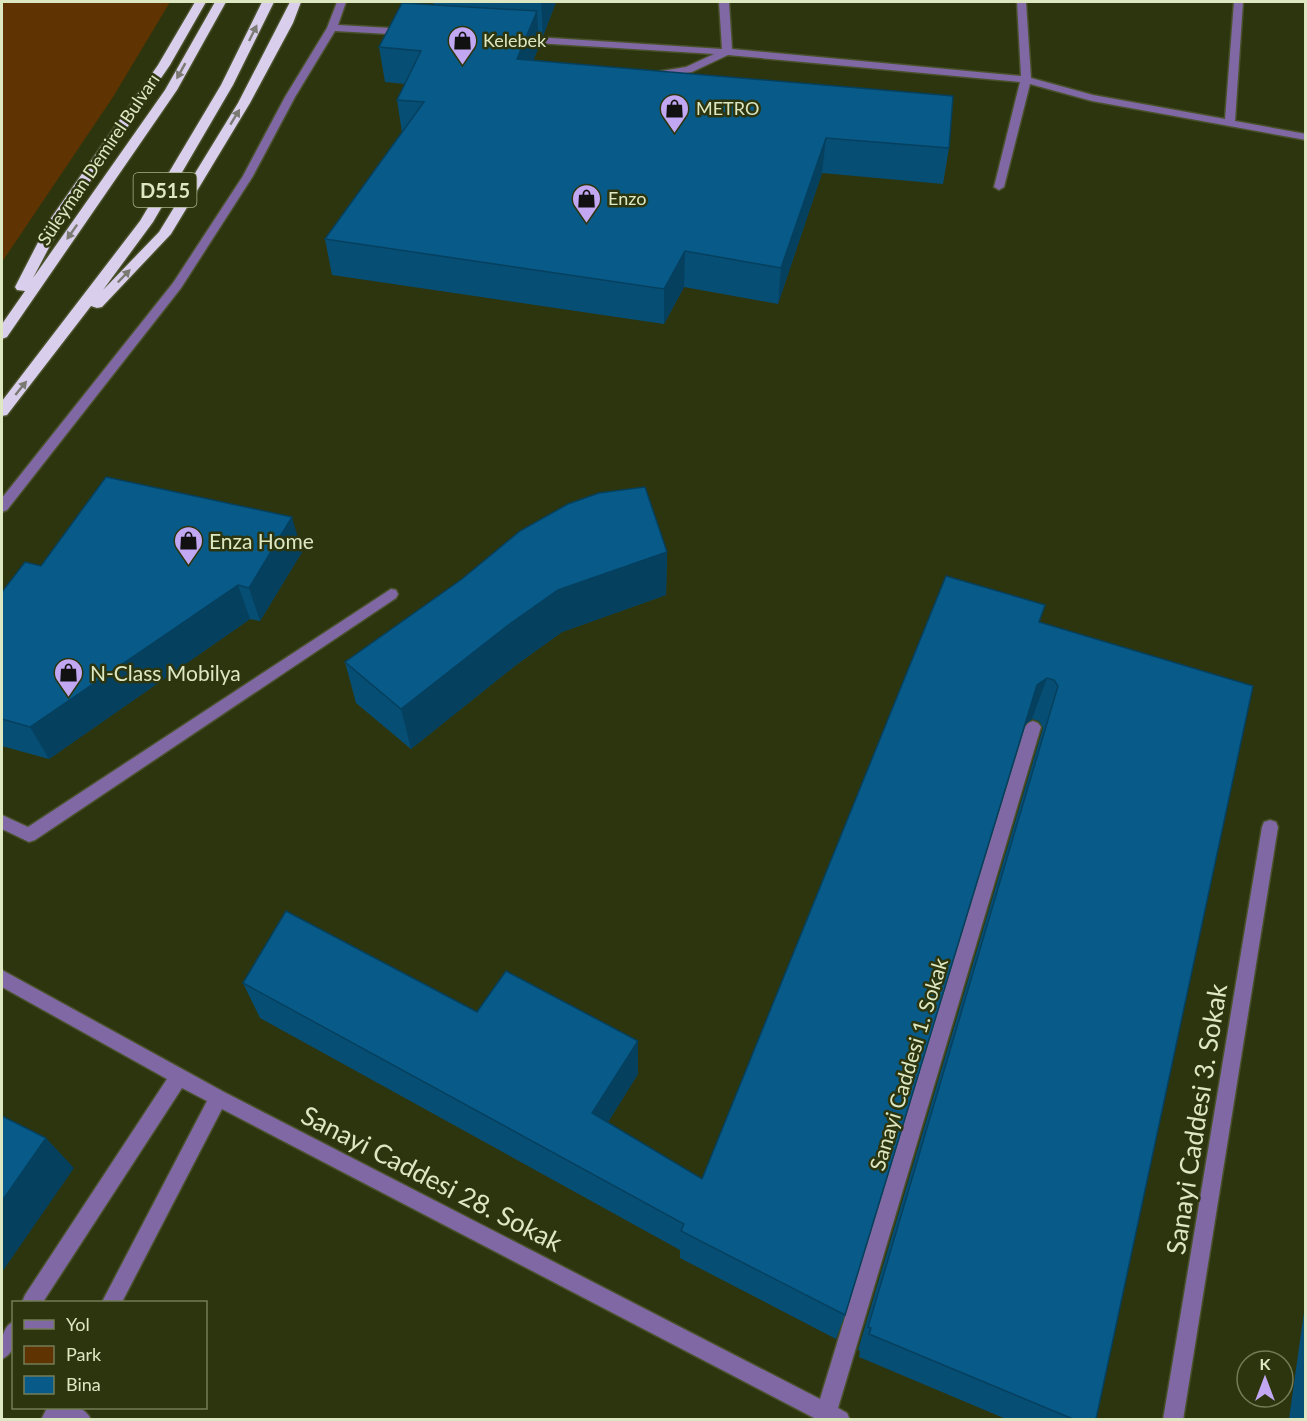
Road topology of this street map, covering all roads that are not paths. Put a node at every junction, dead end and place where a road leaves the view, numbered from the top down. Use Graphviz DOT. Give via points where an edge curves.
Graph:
graph roads {
  1 [pos="200,2"];
  2 [pos="220,2"];
  3 [pos="268,2"];
  4 [pos="296,2"];
  5 [pos="340,2"];
  6 [pos="724,2"];
  7 [pos="1022,2"];
  8 [pos="1239,2"];
  9 [pos="332,28"];
  10 [pos="413,33"];
  11 [pos="506,38"];
  12 [pos="728,52"];
  13 [pos="638,77"];
  14 [pos="1026,80"];
  15 [pos="1230,124"];
  16 [pos="1305,137"];
  17 [pos="999,187"];
  18 [pos="2,325"];
  19 [pos="2,334"];
  20 [pos="40,364"];
  21 [pos="2,411"];
  22 [pos="2,507"];
  23 [pos="391,594"];
  24 [pos="1033,728"];
  25 [pos="2,822"];
  26 [pos="1270,827"];
  27 [pos="2,978"];
  28 [pos="179,1077"];
  29 [pos="219,1098"];
  30 [pos="33,1301"];
  31 [pos="113,1301"];
  32 [pos="12,1333"];
  33 [pos="2,1349"];
  34 [pos="66,1409"];
  35 [pos="833,1417"];
  36 [pos="81,1419"];
  37 [pos="1173,1419"];
  1 -- 18 [label="highway" via="164,65 56,221"];
  2 -- 19 [label="highway, Süleyman Demirel Bulvarı / D515, one-way" via="171,90"];
  20 -- 3 [label="highway, D515, one-way" via="146,222 227,85"];
  20 -- 4 [label="highway, one-way" via="164,234 244,103"];
  5 -- 9 [label="street"];
  6 -- 12 [label="street"];
  7 -- 14 [label="street"];
  8 -- 15 [label="street"];
  9 -- 10 [label="street"];
  9 -- 22 [label="street" via="248,176 177,285"];
  11 -- 12 [label="street"];
  12 -- 13 [label="street" via="688,70"];
  12 -- 14 [label="street"];
  14 -- 15 [label="street" via="1092,98"];
  14 -- 17 [label="street"];
  15 -- 16 [label="street"];
  21 -- 20 [label="highway, D515, one-way"];
  23 -- 25 [label="street" via="29,835"];
  24 -- 35 [label="street, Sanayi Caddesi 1. Sokak"];
  26 -- 37 [label="street, Sanayi Caddesi 3. Sokak"];
  27 -- 28 [label="street, Sanayi Caddesi 28. Sokak"];
  28 -- 29 [label="street, Sanayi Caddesi 28. Sokak"];
  28 -- 30 [label="street"];
  29 -- 31 [label="street"];
  29 -- 35 [label="street, Sanayi Caddesi 28. Sokak"];
  32 -- 33 [label="street"];
  34 -- 36 [label="street"];
}
